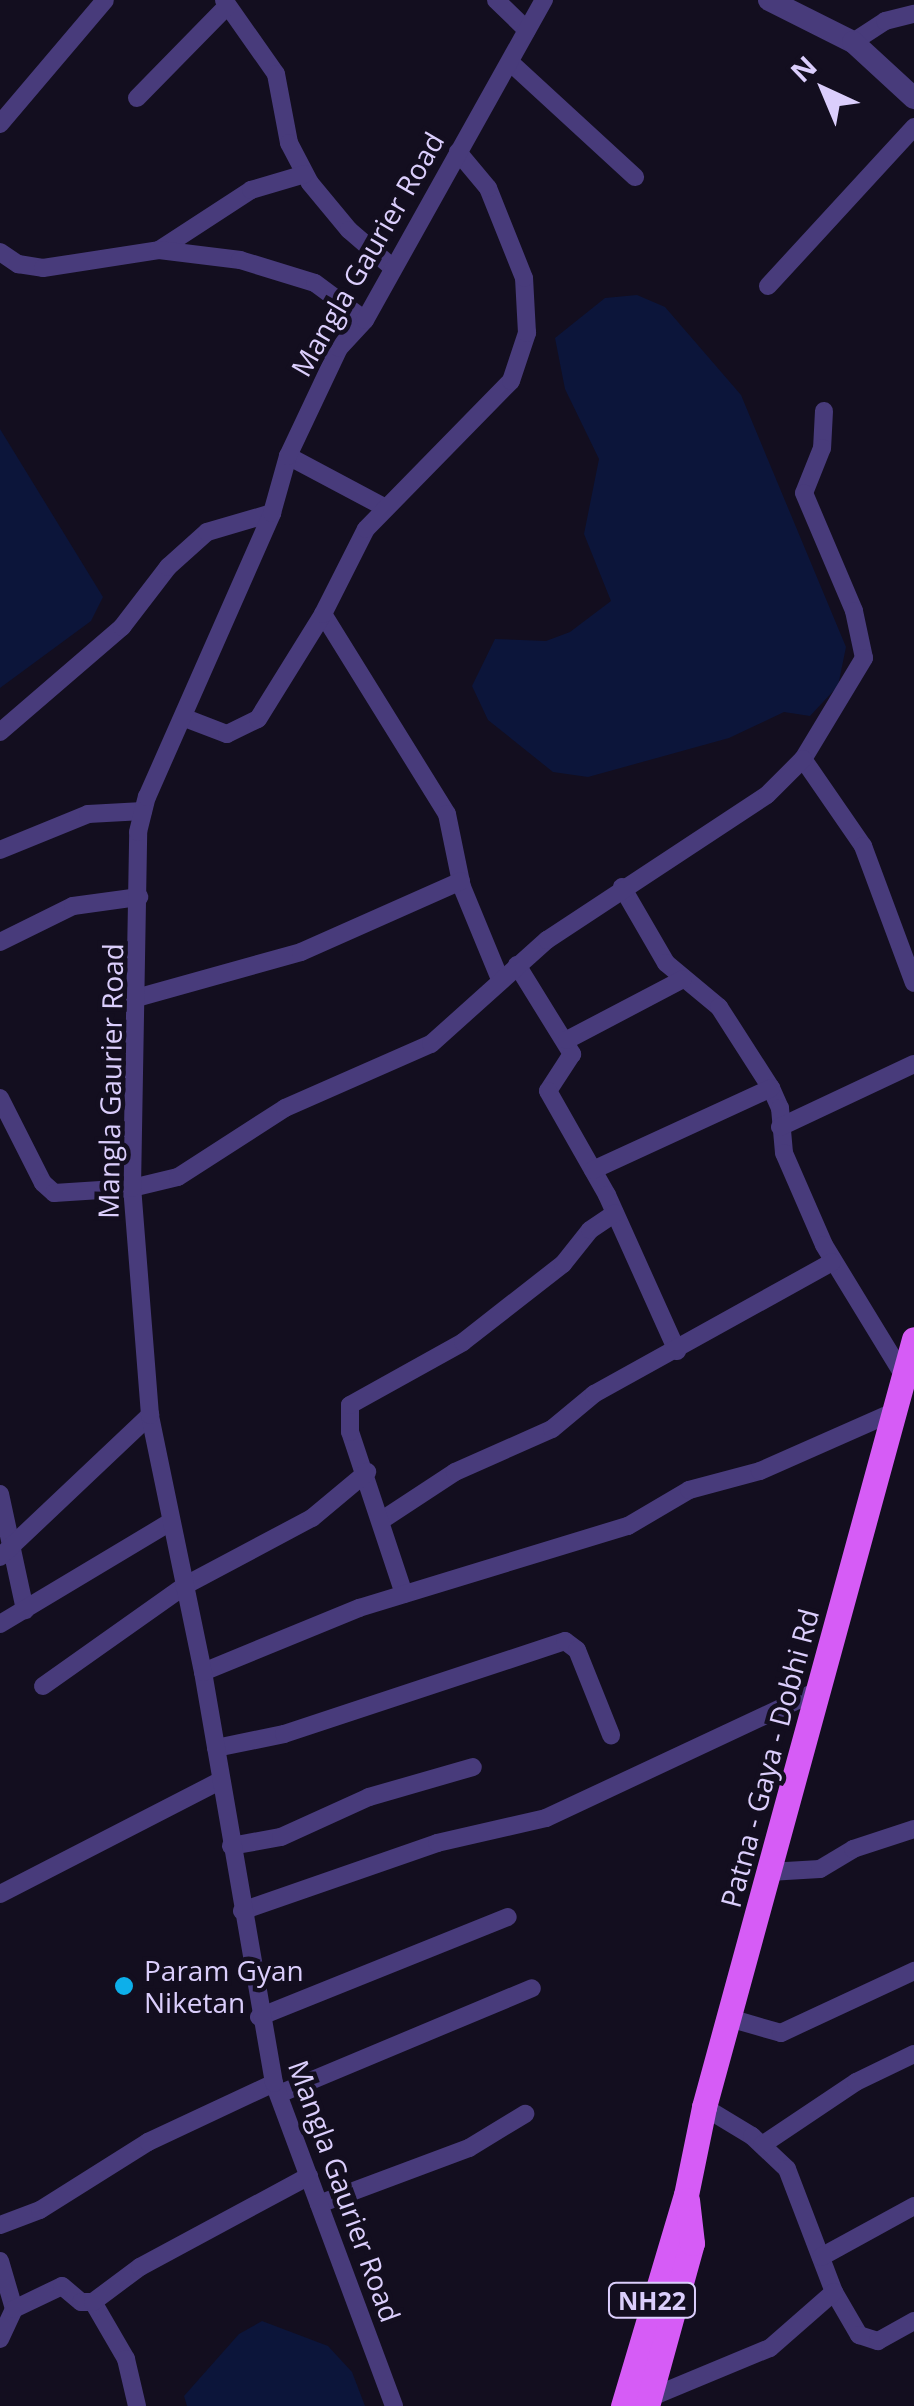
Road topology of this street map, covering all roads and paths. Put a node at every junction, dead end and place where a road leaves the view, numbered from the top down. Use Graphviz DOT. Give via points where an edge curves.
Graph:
graph roads {
  1 [pos="106,0"];
  2 [pos="496,0"];
  3 [pos="544,0"];
  4 [pos="769,0"];
  5 [pos="226,3"];
  6 [pos="914,14"];
  7 [pos="527,30"];
  8 [pos="853,42"];
  9 [pos="510,62"];
  10 [pos="137,98"];
  11 [pos="914,98"];
  12 [pos="0,124"];
  13 [pos="914,127"];
  14 [pos="458,152"];
  15 [pos="305,174"];
  16 [pos="635,177"];
  17 [pos="160,250"];
  18 [pos="0,252"];
  19 [pos="393,268"];
  20 [pos="768,286"];
  21 [pos="365,320"];
  22 [pos="824,411"];
  23 [pos="288,456"];
  24 [pos="384,507"];
  25 [pos="272,512"];
  26 [pos="323,614"];
  27 [pos="185,718"];
  28 [pos="0,732"];
  29 [pos="803,758"];
  30 [pos="143,811"];
  31 [pos="0,850"];
  32 [pos="460,880"];
  33 [pos="622,887"];
  34 [pos="138,896"];
  35 [pos="0,942"];
  36 [pos="517,965"];
  37 [pos="500,979"];
  38 [pos="683,979"];
  39 [pos="914,983"];
  40 [pos="140,997"];
  41 [pos="566,1040"];
  42 [pos="914,1064"];
  43 [pos="771,1088"];
  44 [pos="0,1098"];
  45 [pos="780,1127"];
  46 [pos="592,1170"];
  47 [pos="132,1188"];
  48 [pos="614,1213"];
  49 [pos="832,1262"];
  50 [pos="914,1339"];
  51 [pos="677,1352"];
  52 [pos="904,1376"];
  53 [pos="894,1412"];
  54 [pos="150,1415"];
  55 [pos="367,1472"];
  56 [pos="0,1494"];
  57 [pos="382,1520"];
  58 [pos="168,1523"];
  59 [pos="14,1541"];
  60 [pos="0,1558"];
  61 [pos="184,1586"];
  62 [pos="404,1594"];
  63 [pos="25,1610"];
  64 [pos="0,1624"];
  65 [pos="203,1672"];
  66 [pos="43,1686"];
  67 [pos="819,1690"];
  68 [pos="611,1735"];
  69 [pos="216,1748"];
  70 [pos="473,1767"];
  71 [pos="220,1781"];
  72 [pos="914,1829"];
  73 [pos="231,1846"];
  74 [pos="769,1872"];
  75 [pos="0,1894"];
  76 [pos="242,1911"];
  77 [pos="508,1917"];
  78 [pos="914,1972"];
  79 [pos="532,1988"];
  80 [pos="259,2017"];
  81 [pos="728,2018"];
  82 [pos="914,2054"];
  83 [pos="277,2088"];
  84 [pos="704,2107"];
  85 [pos="525,2114"];
  86 [pos="762,2145"];
  87 [pos="309,2176"];
  88 [pos="686,2195"];
  89 [pos="319,2204"];
  90 [pos="914,2206"];
  91 [pos="0,2225"];
  92 [pos="821,2257"];
  93 [pos="0,2261"];
  94 [pos="834,2292"];
  95 [pos="93,2302"];
  96 [pos="14,2309"];
  97 [pos="914,2321"];
  98 [pos="2,2333"];
  99 [pos="648,2402"];
  100 [pos="137,2406"];
  101 [pos="394,2406"];
  102 [pos="623,2406"];
  1 -- 12 [label="street"];
  2 -- 7 [label="street"];
  3 -- 7 [label="street, Mangla Gaurier Road"];
  4 -- 8 [label="street"];
  5 -- 10 [label="street"];
  5 -- 15 [label="street" via="276,74 289,143"];
  6 -- 8 [label="street" via="885,21"];
  7 -- 9 [label="street, Mangla Gaurier Road"];
  8 -- 11 [label="street"];
  9 -- 14 [label="street, Mangla Gaurier Road"];
  9 -- 16 [label="street"];
  13 -- 20 [label="street"];
  14 -- 19 [label="street, Mangla Gaurier Road"];
  14 -- 24 [label="street" via="488,188 524,278 524,350 500,393"];
  15 -- 17 [label="street" via="251,190"];
  15 -- 19 [label="street" via="349,230"];
  17 -- 18 [label="street" via="43,268"];
  17 -- 21 [label="street" via="280,270 315,283"];
  19 -- 21 [label="street, Mangla Gaurier Road"];
  21 -- 23 [label="street, Mangla Gaurier Road" via="339,348"];
  22 -- 29 [label="street" via="822,448 804,493 860,628 864,658 840,708"];
  23 -- 24 [label="street"];
  23 -- 25 [label="street, Mangla Gaurier Road"];
  24 -- 26 [label="street" via="355,545"];
  25 -- 27 [label="street, Mangla Gaurier Road"];
  25 -- 28 [label="street" via="207,532 168,568 122,627"];
  26 -- 27 [label="street" via="258,719 241,732"];
  26 -- 32 [label="street" via="447,814"];
  27 -- 30 [label="street, Mangla Gaurier Road"];
  29 -- 33 [label="street" via="767,795"];
  29 -- 39 [label="street" via="862,846"];
  30 -- 31 [label="street" via="88,814"];
  30 -- 34 [label="street, Mangla Gaurier Road"];
  32 -- 37 [label="street"];
  32 -- 40 [label="street" via="301,952"];
  33 -- 36 [label="street"];
  33 -- 38 [label="street" via="655,949"];
  34 -- 35 [label="street" via="73,906"];
  34 -- 40 [label="street, Mangla Gaurier Road"];
  36 -- 37 [label="street"];
  36 -- 41 [label="street"];
  37 -- 47 [label="street" via="430,1044 285,1108 178,1177"];
  38 -- 41 [label="street"];
  38 -- 43 [label="street" via="719,1007"];
  40 -- 47 [label="street, Mangla Gaurier Road"];
  41 -- 46 [label="street" via="572,1054 548,1091"];
  42 -- 45 [label="street"];
  43 -- 45 [label="street"];
  43 -- 46 [label="street"];
  44 -- 47 [label="street" via="48,1188"];
  45 -- 49 [label="street" via="784,1153"];
  46 -- 48 [label="street"];
  47 -- 54 [label="street, Mangla Gaurier Road"];
  48 -- 51 [label="street"];
  48 -- 55 [label="street" via="549,1276 463,1342 350,1405 350,1432"];
  49 -- 51 [label="street"];
  49 -- 52 [label="street"];
  50 -- 52 [label="main road, Patna - Gaya - Dobhi Rd"];
  51 -- 57 [label="street" via="594,1394 552,1429 437,1482"];
  52 -- 53 [label="main road, Patna - Gaya - Dobhi Rd"];
  53 -- 62 [label="street" via="760,1471 689,1490 628,1526"];
  53 -- 67 [label="main road, Patna - Gaya - Dobhi Rd"];
  54 -- 58 [label="street, Mangla Gaurier Road"];
  54 -- 59 [label="street"];
  55 -- 57 [label="street"];
  55 -- 61 [label="street" via="312,1518"];
  56 -- 59 [label="street"];
  57 -- 62 [label="street"];
  58 -- 61 [label="street, Mangla Gaurier Road"];
  58 -- 63 [label="street"];
  59 -- 60 [label="street"];
  59 -- 63 [label="street"];
  61 -- 65 [label="street, Mangla Gaurier Road"];
  61 -- 66 [label="street"];
  62 -- 65 [label="street"];
  63 -- 64 [label="street"];
  65 -- 69 [label="street, Mangla Gaurier Road"];
  67 -- 74 [label="main road, Patna - Gaya - Dobhi Rd"];
  67 -- 76 [label="street" via="546,1818 437,1843"];
  68 -- 69 [label="street" via="577,1650 565,1640 284,1734"];
  69 -- 71 [label="street, Mangla Gaurier Road"];
  70 -- 73 [label="street" via="352,1803 281,1837"];
  71 -- 73 [label="street, Mangla Gaurier Road"];
  71 -- 75 [label="street"];
  72 -- 74 [label="street" via="854,1849 820,1869"];
  73 -- 76 [label="street, Mangla Gaurier Road"];
  74 -- 81 [label="main road, Patna - Gaya - Dobhi Rd"];
  76 -- 80 [label="street, Mangla Gaurier Road"];
  77 -- 80 [label="street"];
  78 -- 81 [label="street" via="782,2033"];
  79 -- 83 [label="street"];
  80 -- 83 [label="street, Mangla Gaurier Road"];
  81 -- 84 [label="main road, Patna - Gaya - Dobhi Rd"];
  82 -- 86 [label="street" via="856,2082"];
  83 -- 87 [label="street, Mangla Gaurier Road"];
  83 -- 91 [label="street" via="148,2142 40,2210"];
  84 -- 86 [label="street"];
  84 -- 88 [label="main road, Patna - Gaya - Dobhi Rd"];
  85 -- 89 [label="street" via="469,2148"];
  86 -- 92 [label="street" via="786,2170"];
  87 -- 89 [label="street, Mangla Gaurier Road"];
  87 -- 95 [label="street" via="140,2267"];
  88 -- 99 [label="main road, Patna - Gaya - Dobhi Rd / NH22" via="692,2243"];
  88 -- 102 [label="main road, Patna - Gaya - Dobhi Rd / NH22"];
  89 -- 101 [label="street, Mangla Gaurier Road"];
  90 -- 92 [label="street"];
  92 -- 94 [label="street"];
  93 -- 96 [label="street"];
  94 -- 97 [label="street" via="868,2342"];
  94 -- 99 [label="street" via="770,2348"];
  95 -- 96 [label="street" via="81,2302 62,2286"];
  95 -- 100 [label="street" via="126,2359"];
  96 -- 98 [label="street"];
}
